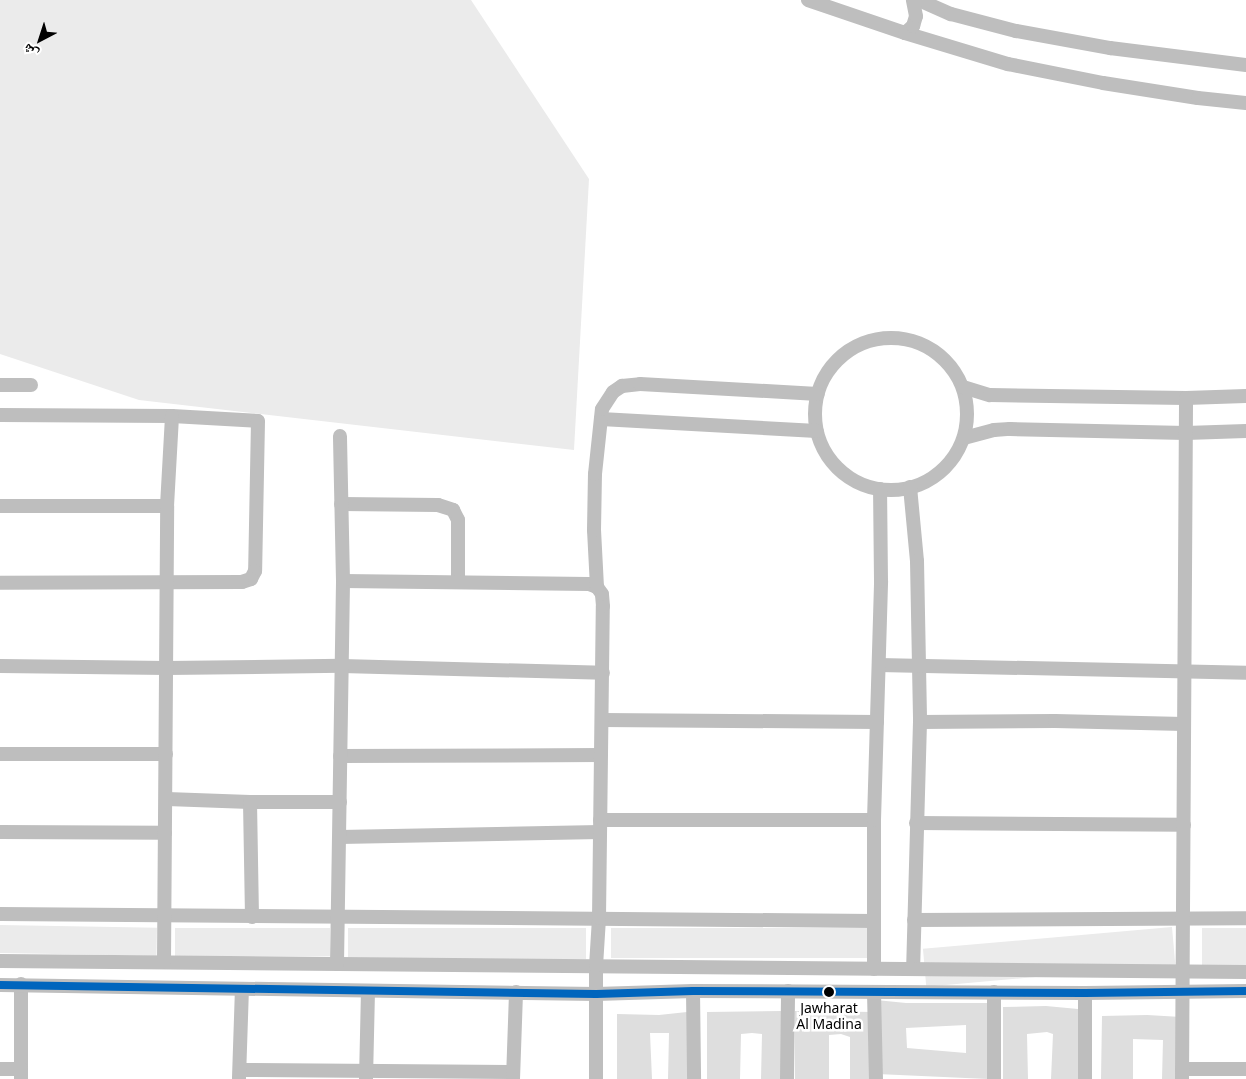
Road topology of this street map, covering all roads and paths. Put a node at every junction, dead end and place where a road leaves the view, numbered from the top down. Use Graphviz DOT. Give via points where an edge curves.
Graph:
graph roads {
  1 [pos="808,0"];
  2 [pos="913,0"];
  3 [pos="919,0"];
  4 [pos="836,4"];
  5 [pos="906,33"];
  6 [pos="1246,65"];
  7 [pos="1246,102"];
  8 [pos="0,385"];
  9 [pos="31,385"];
  10 [pos="963,387"];
  11 [pos="818,394"];
  12 [pos="1246,396"];
  13 [pos="1186,398"];
  14 [pos="0,415"];
  15 [pos="172,416"];
  16 [pos="601,419"];
  17 [pos="817,431"];
  18 [pos="1246,431"];
  19 [pos="1186,433"];
  20 [pos="340,436"];
  21 [pos="964,438"];
  22 [pos="910,487"];
  23 [pos="880,489"];
  24 [pos="342,504"];
  25 [pos="0,506"];
  26 [pos="167,506"];
  27 [pos="343,581"];
  28 [pos="458,582"];
  29 [pos="0,583"];
  30 [pos="167,583"];
  31 [pos="597,587"];
  32 [pos="879,665"];
  33 [pos="0,666"];
  34 [pos="342,666"];
  35 [pos="918,666"];
  36 [pos="167,668"];
  37 [pos="603,672"];
  38 [pos="1185,672"];
  39 [pos="1246,673"];
  40 [pos="602,720"];
  41 [pos="877,722"];
  42 [pos="920,722"];
  43 [pos="1184,724"];
  44 [pos="0,754"];
  45 [pos="166,754"];
  46 [pos="601,755"];
  47 [pos="340,756"];
  48 [pos="167,799"];
  49 [pos="250,802"];
  50 [pos="340,802"];
  51 [pos="874,820"];
  52 [pos="916,823"];
  53 [pos="1184,825"];
  54 [pos="600,826"];
  55 [pos="0,832"];
  56 [pos="165,833"];
  57 [pos="340,837"];
  58 [pos="0,914"];
  59 [pos="164,916"];
  60 [pos="252,917"];
  61 [pos="338,918"];
  62 [pos="599,918"];
  63 [pos="1183,918"];
  64 [pos="1246,918"];
  65 [pos="914,920"];
  66 [pos="874,922"];
  67 [pos="0,961"];
  68 [pos="164,962"];
  69 [pos="337,964"];
  70 [pos="596,966"];
  71 [pos="874,969"];
  72 [pos="913,969"];
  73 [pos="1183,971"];
  74 [pos="1246,972"];
  75 [pos="21,984"];
  76 [pos="0,985"];
  77 [pos="242,989"];
  78 [pos="1183,990"];
  79 [pos="368,991"];
  80 [pos="693,991"];
  81 [pos="788,991"];
  82 [pos="1246,991"];
  83 [pos="516,992"];
  84 [pos="874,992"];
  85 [pos="994,992"];
  86 [pos="1086,993"];
  87 [pos="596,994"];
  88 [pos="0,1069"];
  89 [pos="1246,1069"];
  90 [pos="21,1074"];
  91 [pos="240,1074"];
  92 [pos="1182,1074"];
  93 [pos="366,1075"];
  94 [pos="513,1075"];
  95 [pos="596,1079"];
  96 [pos="694,1079"];
  97 [pos="787,1079"];
  98 [pos="876,1079"];
  99 [pos="994,1079"];
  100 [pos="1085,1079"];
  1 -- 4 [label="street"];
  2 -- 5 [label="street" via="916,16"];
  3 -- 6 [label="street" via="951,14 1016,31 1110,48"];
  4 -- 5 [label="street"];
  5 -- 7 [label="street" via="1008,64 1103,83"];
  8 -- 9 [label="street"];
  10 -- 11 [label="street" via="943,358 922,344 897,338 871,340 847,351 829,370"];
  10 -- 13 [label="street" via="990,395"];
  10 -- 21 [label="street" via="967,421"];
  11 -- 16 [label="street" via="640,384 622,386 613,392 602,409"];
  11 -- 17 [label="street" via="815,412"];
  12 -- 13 [label="street"];
  13 -- 19 [label="street"];
  14 -- 15 [label="street"];
  15 -- 26 [label="street"];
  15 -- 30 [label="street" via="258,421 255,571 251,579 242,582"];
  16 -- 17 [label="street"];
  16 -- 31 [label="street" via="595,484"];
  17 -- 23 [label="street" via="826,452 840,469 858,482"];
  18 -- 19 [label="street"];
  19 -- 21 [label="street" via="1010,429"];
  19 -- 38 [label="street"];
  20 -- 24 [label="street"];
  21 -- 22 [label="street" via="943,470"];
  22 -- 23 [label="street"];
  22 -- 35 [label="street" via="917,561"];
  23 -- 32 [label="street"];
  24 -- 27 [label="street"];
  24 -- 28 [label="street" via="443,505 453,510 458,520"];
  25 -- 26 [label="street"];
  26 -- 30 [label="street"];
  27 -- 28 [label="street"];
  27 -- 34 [label="street"];
  28 -- 31 [label="street" via="589,584"];
  29 -- 30 [label="street"];
  30 -- 36 [label="street"];
  31 -- 37 [label="street" via="602,594 603,606"];
  32 -- 35 [label="street"];
  32 -- 41 [label="street"];
  33 -- 36 [label="street"];
  34 -- 36 [label="street"];
  34 -- 37 [label="street"];
  34 -- 47 [label="street"];
  35 -- 38 [label="street"];
  35 -- 42 [label="street"];
  36 -- 45 [label="street"];
  37 -- 40 [label="street"];
  38 -- 39 [label="street"];
  38 -- 43 [label="street"];
  40 -- 41 [label="street"];
  40 -- 46 [label="street"];
  41 -- 51 [label="street"];
  42 -- 43 [label="street"];
  42 -- 52 [label="street"];
  43 -- 53 [label="street"];
  44 -- 45 [label="street"];
  45 -- 48 [label="street"];
  46 -- 47 [label="street"];
  46 -- 54 [label="street"];
  47 -- 50 [label="street"];
  48 -- 49 [label="street"];
  48 -- 56 [label="street"];
  49 -- 50 [label="street"];
  49 -- 60 [label="street"];
  50 -- 57 [label="street"];
  51 -- 54 [label="street"];
  51 -- 66 [label="street"];
  52 -- 53 [label="street"];
  52 -- 65 [label="street"];
  53 -- 63 [label="street"];
  54 -- 57 [label="street"];
  54 -- 62 [label="street"];
  55 -- 56 [label="street"];
  56 -- 59 [label="street"];
  57 -- 61 [label="street"];
  58 -- 59 [label="street"];
  59 -- 60 [label="street"];
  59 -- 68 [label="street"];
  60 -- 61 [label="street"];
  61 -- 62 [label="street"];
  61 -- 69 [label="street"];
  62 -- 66 [label="street"];
  62 -- 70 [label="street"];
  63 -- 64 [label="street"];
  63 -- 65 [label="street"];
  63 -- 73 [label="street"];
  65 -- 72 [label="street"];
  66 -- 71 [label="street"];
  67 -- 68 [label="street"];
  68 -- 69 [label="street"];
  69 -- 70 [label="street"];
  70 -- 71 [label="street"];
  70 -- 87 [label="street"];
  71 -- 72 [label="street"];
  72 -- 73 [label="street"];
  73 -- 74 [label="street"];
  73 -- 78 [label="street"];
  75 -- 76 [label="street"];
  75 -- 77 [label="street"];
  75 -- 90 [label="street"];
  77 -- 79 [label="street"];
  77 -- 91 [label="street"];
  78 -- 82 [label="street"];
  78 -- 86 [label="street"];
  78 -- 92 [label="street"];
  79 -- 83 [label="street"];
  79 -- 93 [label="street"];
  80 -- 81 [label="street"];
  80 -- 87 [label="street"];
  80 -- 96 [label="street"];
  81 -- 84 [label="street"];
  81 -- 97 [label="street"];
  83 -- 87 [label="street"];
  83 -- 94 [label="street"];
  84 -- 85 [label="street"];
  84 -- 98 [label="street"];
  85 -- 86 [label="street"];
  85 -- 99 [label="street"];
  86 -- 100 [label="street"];
  87 -- 95 [label="street"];
  88 -- 90 [label="street"];
  89 -- 92 [label="street"];
  91 -- 93 [label="street"];
  93 -- 94 [label="street"];
}
